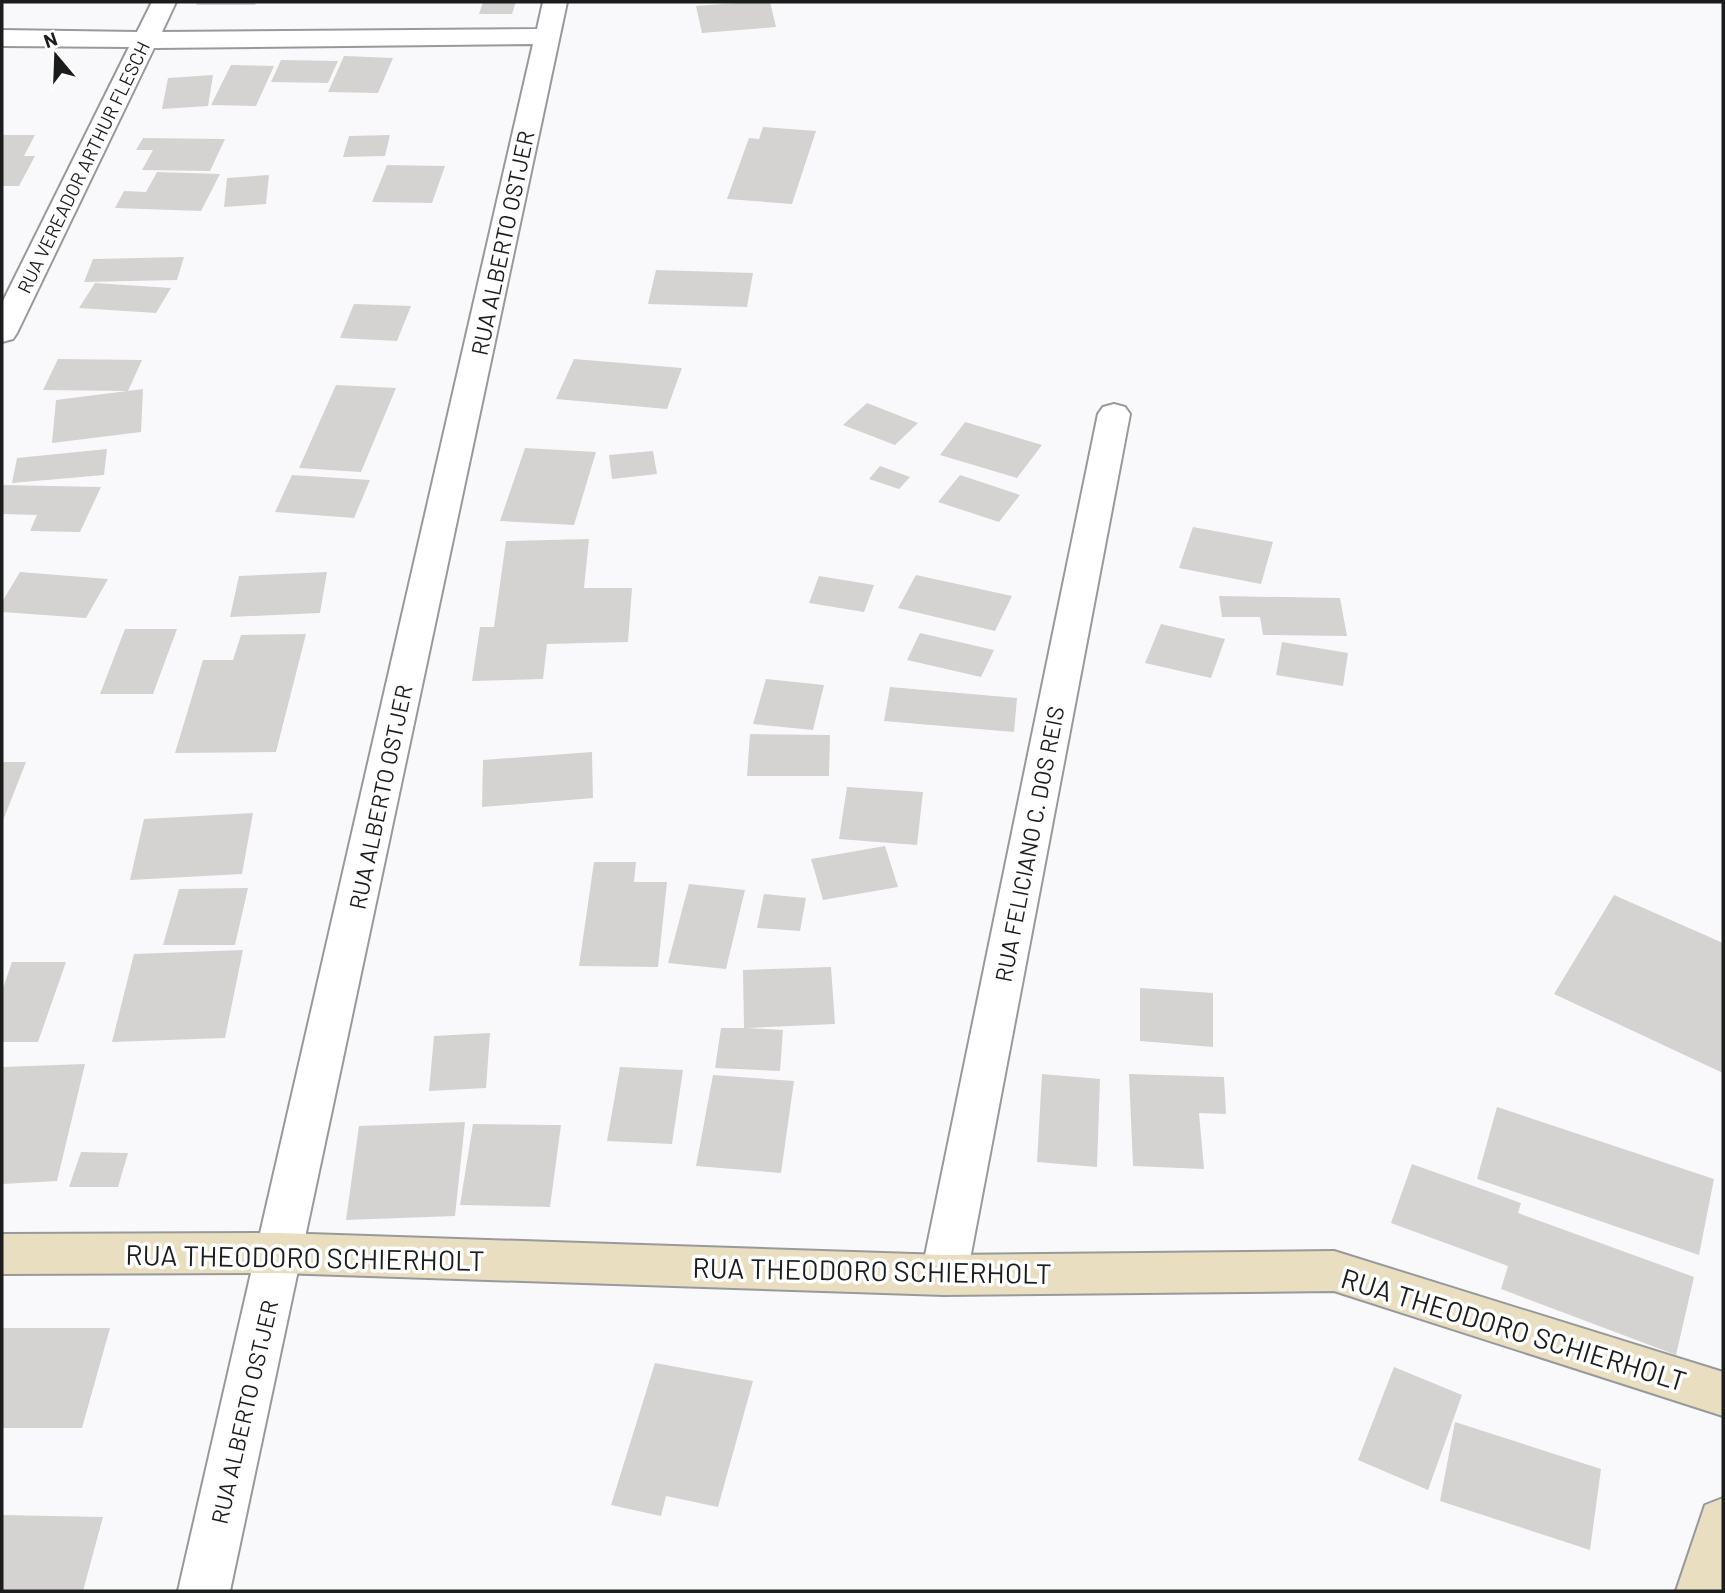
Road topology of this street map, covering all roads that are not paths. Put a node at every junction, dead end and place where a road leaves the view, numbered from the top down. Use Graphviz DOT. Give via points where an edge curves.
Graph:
graph roads {
  1 [pos="164,2"];
  2 [pos="551,19"];
  3 [pos="2,38"];
  4 [pos="145,40"];
  5 [pos="2,333"];
  6 [pos="1114,414"];
  7 [pos="279,1253"];
  8 [pos="2,1254"];
  9 [pos="944,1275"];
  10 [pos="1723,1395"];
  11 [pos="1723,1522"];
  12 [pos="204,1591"];
  13 [pos="1702,1591"];
  1 -- 4 [label="street, RUA VEREADOR ARTHUR FLESCH"];
  2 -- 4 [label="street"];
  2 -- 7 [label="street, RUA ALBERTO OSTJER"];
  3 -- 4 [label="street"];
  4 -- 5 [label="street, RUA VEREADOR ARTHUR FLESCH"];
  6 -- 9 [label="street, RUA FELICIANO C. DOS REIS"];
  7 -- 8 [label="street, RUA THEODORO SCHIERHOLT"];
  7 -- 9 [label="street, RUA THEODORO SCHIERHOLT"];
  7 -- 12 [label="street, RUA ALBERTO OSTJER"];
  9 -- 10 [label="street, RUA THEODORO SCHIERHOLT" via="1334,1271"];
  11 -- 13 [label="street"];
}
